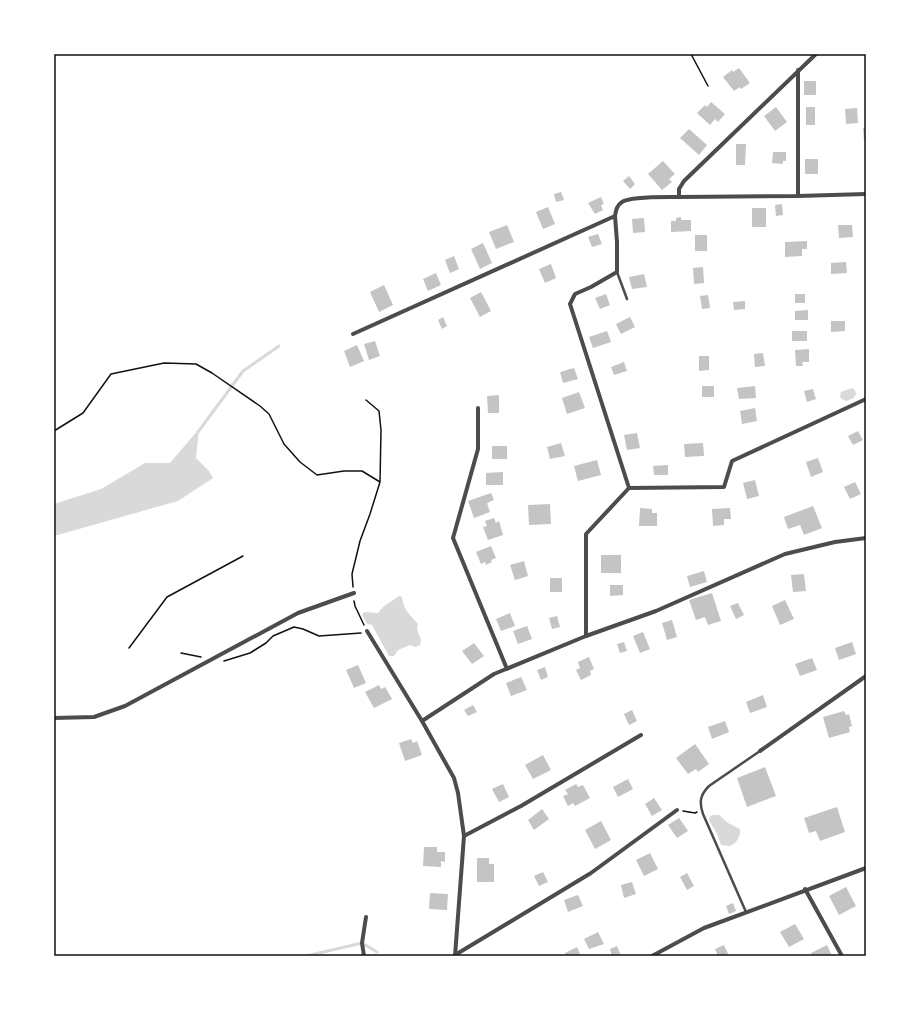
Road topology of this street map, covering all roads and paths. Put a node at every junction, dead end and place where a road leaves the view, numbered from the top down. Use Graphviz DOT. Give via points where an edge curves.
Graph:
graph roads {
  1 [pos="691,54"];
  2 [pos="816,54"];
  3 [pos="798,70"];
  4 [pos="708,86"];
  5 [pos="866,194"];
  6 [pos="798,196"];
  7 [pos="679,197"];
  8 [pos="615,216"];
  9 [pos="616,272"];
  10 [pos="627,299"];
  11 [pos="353,334"];
  12 [pos="866,399"];
  13 [pos="366,400"];
  14 [pos="478,408"];
  15 [pos="54,431"];
  16 [pos="380,482"];
  17 [pos="629,488"];
  18 [pos="866,538"];
  19 [pos="243,556"];
  20 [pos="354,593"];
  21 [pos="367,631"];
  22 [pos="361,633"];
  23 [pos="586,636"];
  24 [pos="129,648"];
  25 [pos="181,653"];
  26 [pos="211,659"];
  27 [pos="507,669"];
  28 [pos="866,676"];
  29 [pos="54,718"];
  30 [pos="422,721"];
  31 [pos="641,735"];
  32 [pos="760,751"];
  33 [pos="701,809"];
  34 [pos="677,810"];
  35 [pos="464,836"];
  36 [pos="866,868"];
  37 [pos="805,890"];
  38 [pos="746,912"];
  39 [pos="366,917"];
  40 [pos="455,955"];
  41 [pos="364,956"];
  42 [pos="652,956"];
  43 [pos="842,956"];
  1 -- 4 [label="path"];
  2 -- 3 [label="street"];
  3 -- 6 [label="street"];
  3 -- 7 [label="street" via="684,181 679,189"];
  5 -- 6 [label="street"];
  6 -- 7 [label="street"];
  7 -- 8 [label="street" via="632,199 616,208"];
  8 -- 9 [label="street"];
  8 -- 11 [label="street"];
  9 -- 10 [label="lane"];
  9 -- 17 [label="street" via="575,294 570,304"];
  12 -- 17 [label="street" via="732,461 724,487"];
  13 -- 16 [label="path" via="379,411"];
  14 -- 27 [label="street" via="478,449 453,538"];
  15 -- 16 [label="path" via="83,413 111,374 164,363 196,364 239,391 269,414 284,444 300,462 317,475 362,471"];
  16 -- 20 [label="path" via="352,574"];
  17 -- 23 [label="street" via="586,534"];
  18 -- 23 [label="street" via="835,542 785,554 656,611"];
  19 -- 24 [label="path" via="167,597"];
  20 -- 21 [label="path" via="355,606"];
  20 -- 26 [label="street" via="298,613"];
  21 -- 30 [label="street"];
  22 -- 26 [label="path" via="319,636 294,626 273,636 250,654 222,662"];
  23 -- 27 [label="street"];
  25 -- 26 [label="path"];
  26 -- 29 [label="street" via="125,706 94,717"];
  27 -- 30 [label="street" via="494,674"];
  28 -- 32 [label="street"];
  30 -- 35 [label="street" via="454,778"];
  31 -- 35 [label="street" via="522,806"];
  32 -- 33 [label="lane" via="709,786 701,796"];
  33 -- 34 [label="path" via="695,813"];
  33 -- 38 [label="lane"];
  34 -- 40 [label="street" via="591,873"];
  35 -- 40 [label="street"];
  36 -- 37 [label="street"];
  37 -- 38 [label="street"];
  37 -- 43 [label="street"];
  38 -- 42 [label="street" via="704,928"];
  39 -- 41 [label="street" via="362,943"];
}
